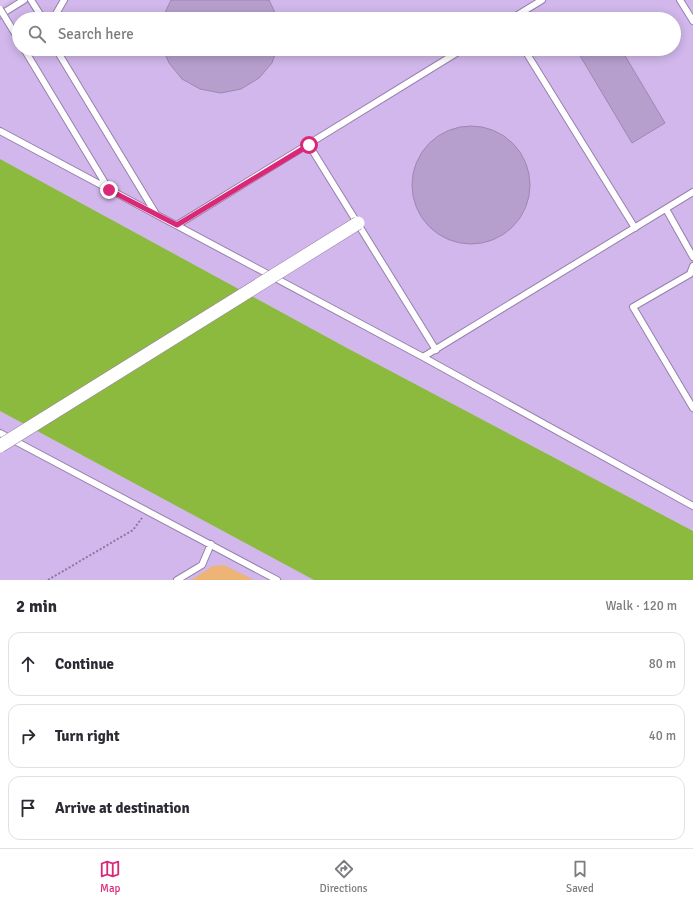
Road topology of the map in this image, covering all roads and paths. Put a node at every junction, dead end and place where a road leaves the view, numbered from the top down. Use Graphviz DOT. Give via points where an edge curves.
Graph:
graph roads {
  1 [pos="24,0"];
  2 [pos="31,0"];
  3 [pos="64,0"];
  4 [pos="542,0"];
  5 [pos="680,0"];
  6 [pos="0,9"];
  7 [pos="39,12"];
  8 [pos="57,12"];
  9 [pos="522,12"];
  10 [pos="0,15"];
  11 [pos="693,21"];
  12 [pos="12,29"];
  13 [pos="28,56"];
  14 [pos="60,56"];
  15 [pos="452,56"];
  16 [pos="528,56"];
  17 [pos="0,131"];
  18 [pos="309,145"];
  19 [pos="109,190"];
  20 [pos="693,192"];
  21 [pos="666,209"];
  22 [pos="157,215"];
  23 [pos="358,223"];
  24 [pos="177,225"];
  25 [pos="635,228"];
  26 [pos="693,257"];
  27 [pos="693,266"];
  28 [pos="436,350"];
  29 [pos="424,357"];
  30 [pos="693,408"];
  31 [pos="0,434"];
  32 [pos="0,446"];
  33 [pos="693,506"];
  34 [pos="146,510"];
  35 [pos="211,544"];
  36 [pos="48,580"];
  37 [pos="177,580"];
  38 [pos="277,580"];
  1 -- 10 [label="lane"];
  2 -- 7 [label="lane"];
  3 -- 8 [label="lane"];
  4 -- 9 [label="lane"];
  5 -- 11 [label="lane"];
  6 -- 12 [label="lane, bridge"];
  13 -- 19 [label="lane"];
  14 -- 22 [label="lane"];
  15 -- 18 [label="lane"];
  16 -- 25 [label="lane"];
  17 -- 19 [label="lane"];
  18 -- 23 [label="lane"];
  18 -- 24 [label="lane"];
  19 -- 22 [label="lane"];
  20 -- 21 [label="lane"];
  21 -- 25 [label="lane"];
  21 -- 26 [label="lane"];
  22 -- 24 [label="lane"];
  23 -- 28 [label="lane"];
  23 -- 32 [label="street, bridge"];
  24 -- 29 [label="lane"];
  25 -- 28 [label="lane"];
  27 -- 30 [label="lane" via="690,274 633,307"];
  28 -- 29 [label="lane"];
  29 -- 33 [label="lane"];
  31 -- 34 [label="lane"];
  34 -- 35 [label="lane"];
  34 -- 36 [label="path" via="133,530"];
  35 -- 37 [label="lane" via="202,565"];
  35 -- 38 [label="lane"];
}
